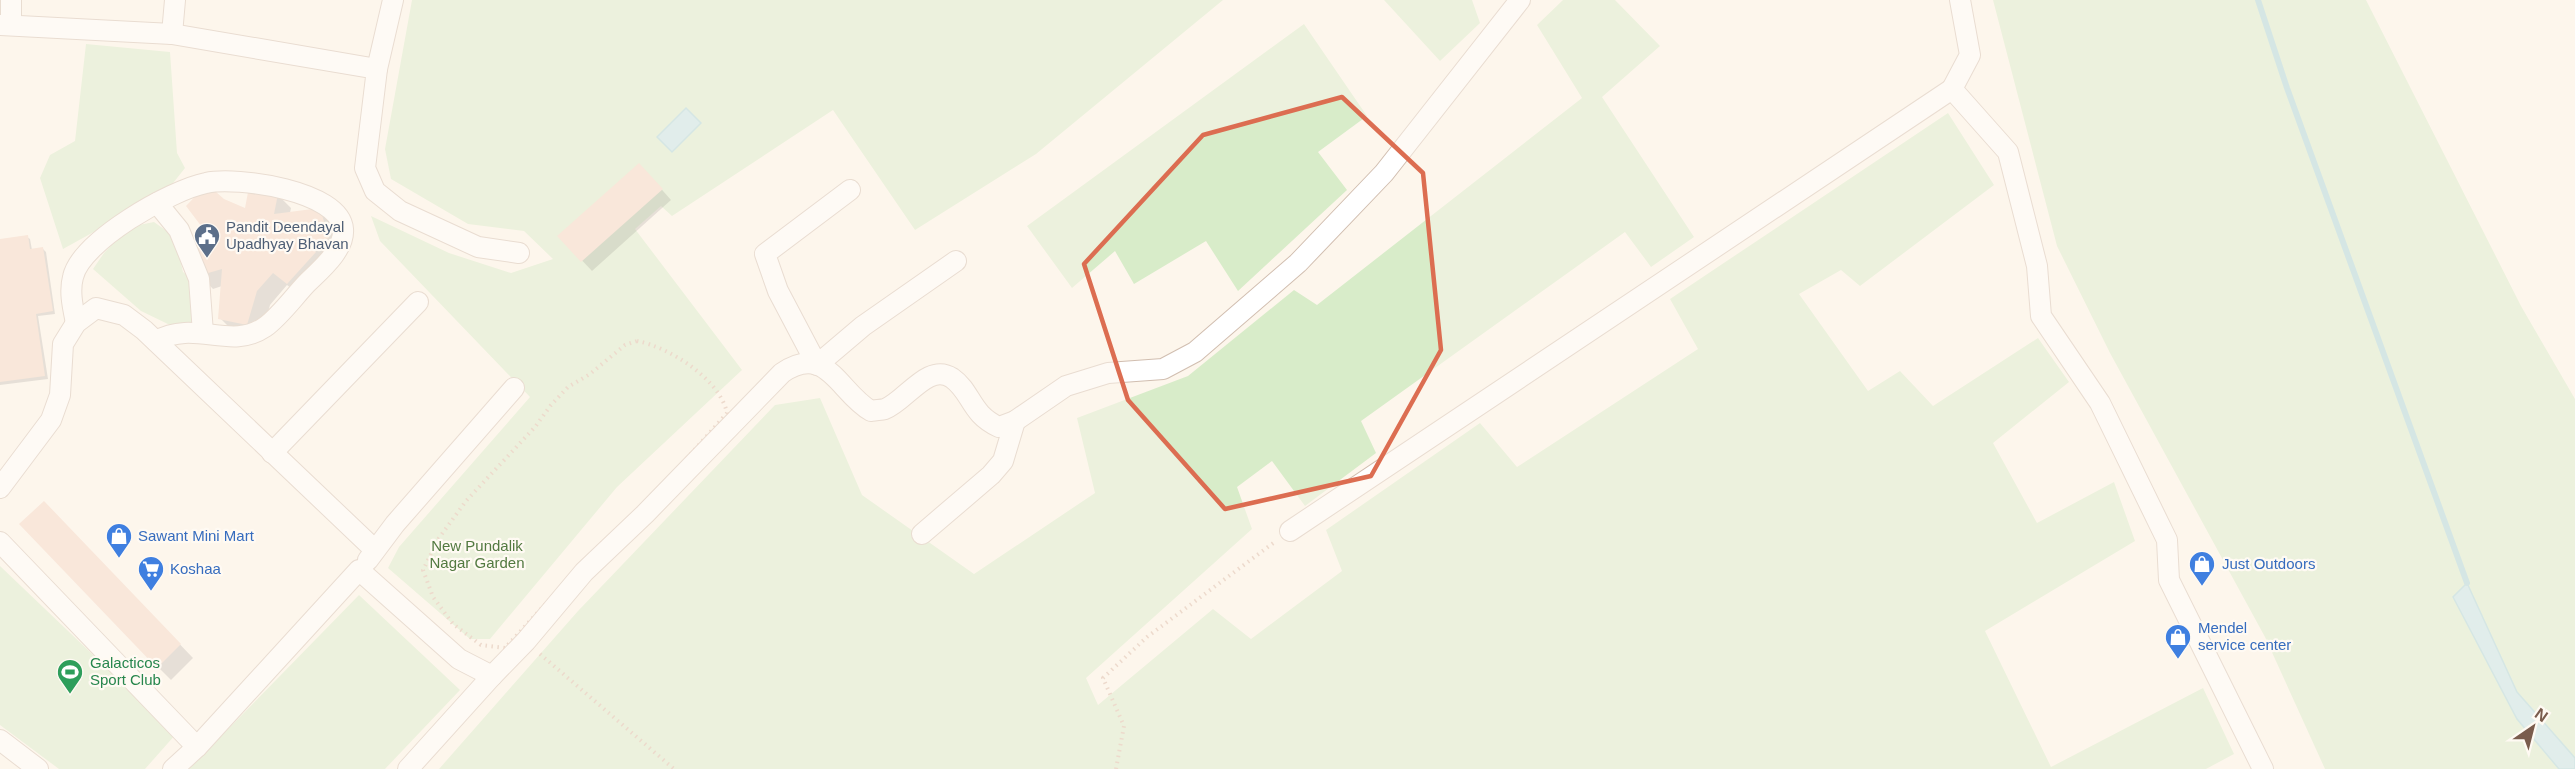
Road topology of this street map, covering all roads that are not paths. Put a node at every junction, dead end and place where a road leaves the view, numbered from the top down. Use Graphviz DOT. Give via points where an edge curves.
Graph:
graph roads {
  1 [pos="10,0"];
  2 [pos="175,0"];
  3 [pos="393,0"];
  4 [pos="1520,0"];
  5 [pos="1960,0"];
  6 [pos="6,25"];
  7 [pos="172,34"];
  8 [pos="377,69"];
  9 [pos="1952,89"];
  10 [pos="850,190"];
  11 [pos="157,203"];
  12 [pos="519,253"];
  13 [pos="956,261"];
  14 [pos="418,302"];
  15 [pos="76,322"];
  16 [pos="203,333"];
  17 [pos="156,341"];
  18 [pos="817,364"];
  19 [pos="514,388"];
  20 [pos="1015,421"];
  21 [pos="272,453"];
  22 [pos="0,488"];
  23 [pos="1290,531"];
  24 [pos="922,534"];
  25 [pos="0,542"];
  26 [pos="375,550"];
  27 [pos="359,570"];
  28 [pos="492,676"];
  29 [pos="0,740"];
  30 [pos="197,747"];
  31 [pos="38,769"];
  32 [pos="173,769"];
  33 [pos="408,769"];
  34 [pos="2263,769"];
  1 -- 6 [label="street"];
  2 -- 7 [label="street"];
  3 -- 8 [label="street"];
  4 -- 20 [label="street" via="1384,173 1298,263 1195,352 1162,369 1108,374 1066,386"];
  5 -- 9 [label="street" via="1970,55"];
  6 -- 7 [label="street"];
  7 -- 8 [label="street"];
  8 -- 12 [label="street" via="365,168 375,191 400,211 478,248"];
  9 -- 23 [label="street"];
  9 -- 34 [label="street" via="2008,152 2037,266 2041,316 2100,403 2126,455 2167,540 2169,580"];
  10 -- 18 [label="street" via="765,254 778,291"];
  11 -- 15 [label="street" via="124,221 91,248 80,263 71,291"];
  11 -- 16 [label="street" via="179,230 199,279"];
  11 -- 16 [label="street" via="206,183 240,181 278,187 339,214 344,229 342,242 267,325 251,336"];
  13 -- 18 [label="street" via="863,326"];
  14 -- 21 [label="street"];
  15 -- 17 [label="street" via="96,309 124,315"];
  15 -- 22 [label="street" via="63,344 60,395 51,420"];
  16 -- 17 [label="street" via="185,331"];
  17 -- 21 [label="street"];
  18 -- 20 [label="street" via="835,374 857,403 872,411 886,408 933,374 944,373 955,380 984,420 999,427"];
  18 -- 28 [label="street" via="797,363 782,373 584,572"];
  19 -- 26 [label="street"];
  20 -- 24 [label="street" via="1003,461"];
  21 -- 26 [label="street"];
  25 -- 30 [label="street"];
  26 -- 27 [label="street"];
  27 -- 28 [label="street" via="459,659"];
  27 -- 30 [label="street"];
  28 -- 33 [label="street"];
  29 -- 31 [label="street"];
  30 -- 32 [label="street"];
}
